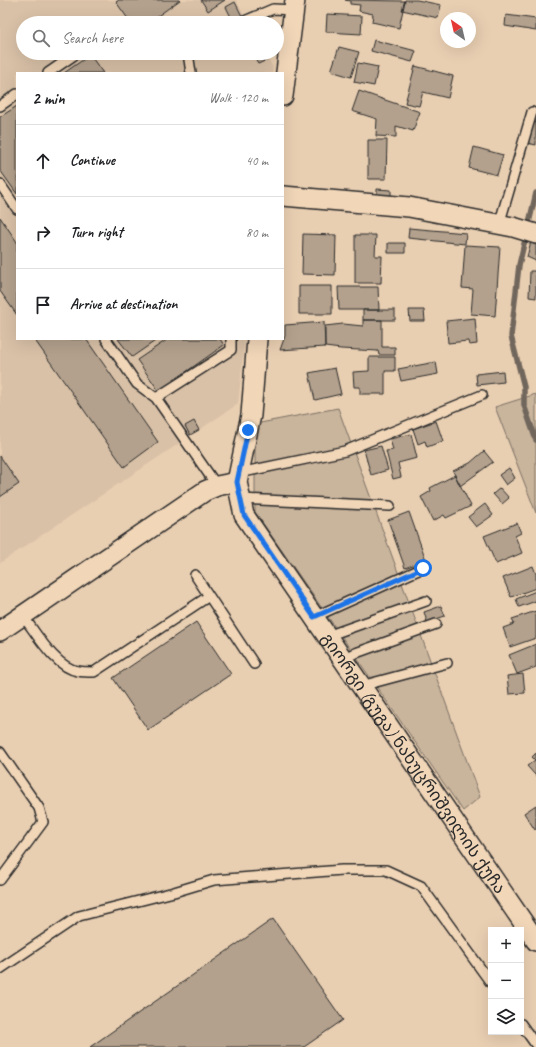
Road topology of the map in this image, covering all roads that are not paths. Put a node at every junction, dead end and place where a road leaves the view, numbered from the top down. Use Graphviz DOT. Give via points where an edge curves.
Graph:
graph roads {
  1 [pos="295,5"];
  2 [pos="256,16"];
  3 [pos="67,60"];
  4 [pos="189,60"];
  5 [pos="49,72"];
  6 [pos="191,72"];
  7 [pos="284,88"];
  8 [pos="16,95"];
  9 [pos="0,106"];
  10 [pos="532,112"];
  11 [pos="0,184"];
  12 [pos="284,196"];
  13 [pos="16,208"];
  14 [pos="506,226"];
  15 [pos="536,234"];
  16 [pos="107,340"];
  17 [pos="231,340"];
  18 [pos="257,340"];
  19 [pos="482,395"];
  20 [pos="156,398"];
  21 [pos="239,485"];
  22 [pos="216,486"];
  23 [pos="390,506"];
  24 [pos="423,568"];
  25 [pos="195,575"];
  26 [pos="209,596"];
  27 [pos="426,601"];
  28 [pos="23,616"];
  29 [pos="314,617"];
  30 [pos="436,624"];
  31 [pos="0,631"];
  32 [pos="327,636"];
  33 [pos="342,658"];
  34 [pos="447,663"];
  35 [pos="254,664"];
  36 [pos="361,686"];
  37 [pos="0,752"];
  38 [pos="0,880"];
  39 [pos="536,941"];
  40 [pos="0,969"];
  41 [pos="488,979"];
  42 [pos="524,1028"];
  43 [pos="536,1045"];
  1 -- 2 [label="lane" via="273,9"];
  1 -- 7 [label="street"];
  3 -- 5 [label="lane"];
  4 -- 6 [label="lane"];
  8 -- 9 [label="lane"];
  10 -- 14 [label="lane"];
  11 -- 13 [label="lane"];
  12 -- 14 [label="street" via="409,207"];
  14 -- 15 [label="street"];
  16 -- 20 [label="lane" via="137,384"];
  17 -- 20 [label="lane" via="231,350"];
  18 -- 21 [label="street, გიორგი (გუგა) ნახუცრიშვილის ქუჩა" via="251,415"];
  19 -- 21 [label="lane" via="345,451"];
  20 -- 22 [label="lane"];
  21 -- 22 [label="street"];
  21 -- 23 [label="lane"];
  21 -- 29 [label="street, გიორგი (გუგა) ნახუცრიშვილის ქუჩა" via="244,515"];
  22 -- 28 [label="street"];
  24 -- 29 [label="lane"];
  25 -- 26 [label="lane"];
  26 -- 28 [label="lane" via="94,672 77,671 63,665"];
  26 -- 35 [label="lane"];
  27 -- 32 [label="lane"];
  28 -- 31 [label="street"];
  29 -- 32 [label="street, გიორგი (გუგა) ნახუცრიშვილის ქუჩა"];
  30 -- 33 [label="lane"];
  32 -- 33 [label="street, გიორგი (გუგა) ნახუცრიშვილის ქუჩა"];
  33 -- 36 [label="street, გიორგი (გუგა) ნახუცრიშვილის ქუჩა"];
  34 -- 36 [label="lane"];
  36 -- 39 [label="street, გიორგი (გუგა) ნახუცრიშვილის ქუჩა"];
  37 -- 38 [label="lane" via="39,808 43,822"];
  40 -- 41 [label="lane" via="79,916 214,880 342,870 386,870 420,886"];
  42 -- 43 [label="lane"];
}
